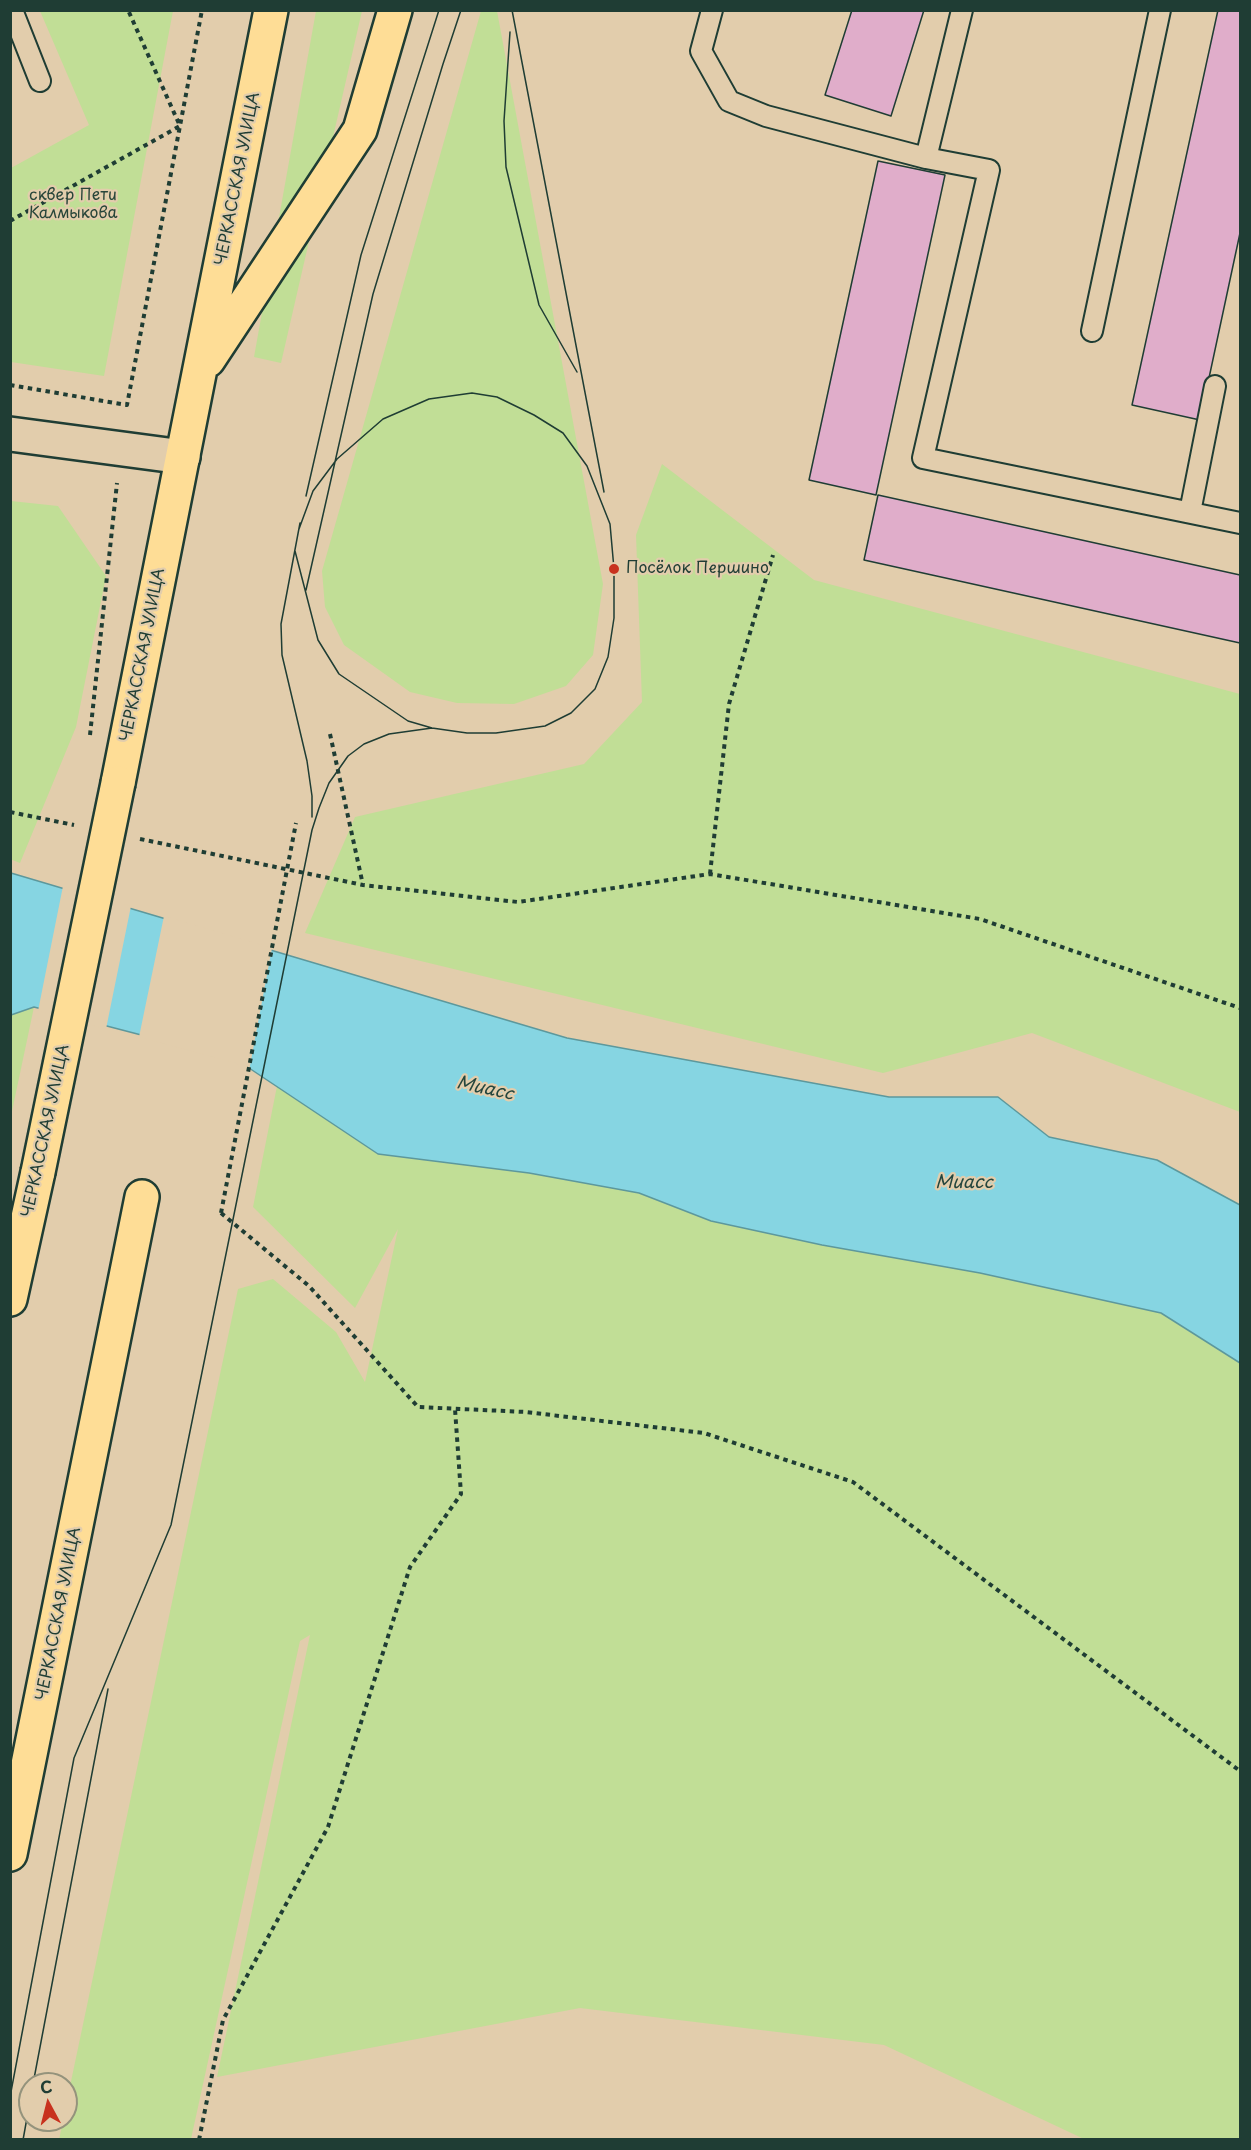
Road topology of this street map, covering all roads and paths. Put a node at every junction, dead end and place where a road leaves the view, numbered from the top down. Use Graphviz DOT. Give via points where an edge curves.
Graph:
graph roads {
  1 [pos="12,10"];
  2 [pos="128,10"];
  3 [pos="202,10"];
  4 [pos="271,10"];
  5 [pos="395,10"];
  6 [pos="712,10"];
  7 [pos="962,10"];
  8 [pos="1160,10"];
  9 [pos="40,81"];
  10 [pos="180,126"];
  11 [pos="926,158"];
  12 [pos="10,221"];
  13 [pos="1092,331"];
  14 [pos="200,373"];
  15 [pos="10,385"];
  16 [pos="1215,386"];
  17 [pos="127,405"];
  18 [pos="10,434"];
  19 [pos="121,449"];
  20 [pos="183,457"];
  21 [pos="1190,512"];
  22 [pos="1240,522"];
  23 [pos="773,555"];
  24 [pos="330,735"];
  25 [pos="89,741"];
  26 [pos="10,812"];
  27 [pos="296,823"];
  28 [pos="81,827"];
  29 [pos="140,839"];
  30 [pos="710,874"];
  31 [pos="363,885"];
  32 [pos="1240,1008"];
  33 [pos="142,1197"];
  34 [pos="10,1299"];
  35 [pos="455,1409"];
  36 [pos="1240,1771"];
  37 [pos="10,1854"];
  38 [pos="198,2139"];
  1 -- 9 [label="lane"];
  2 -- 10 [label="path"];
  3 -- 10 [label="path"];
  4 -- 14 [label="main road, ЧЕРКАССКАЯ УЛИЦА"];
  5 -- 14 [label="main road" via="360,130"];
  6 -- 11 [label="lane" via="701,51 729,101 766,116"];
  7 -- 11 [label="lane"];
  8 -- 13 [label="lane"];
  10 -- 12 [label="path"];
  10 -- 17 [label="path"];
  11 -- 21 [label="lane" via="989,170 923,458"];
  14 -- 20 [label="main road, ЧЕРКАССКАЯ УЛИЦА"];
  15 -- 17 [label="path"];
  16 -- 21 [label="lane"];
  17 -- 19 [label="path"];
  18 -- 19 [label="main road"];
  19 -- 20 [label="main road"];
  19 -- 25 [label="path"];
  20 -- 34 [label="main road, ЧЕРКАССКАЯ УЛИЦА, bridge"];
  21 -- 22 [label="lane"];
  23 -- 30 [label="path" via="729,704"];
  24 -- 31 [label="path"];
  26 -- 28 [label="path"];
  27 -- 35 [label="path, bridge" via="221,1213 309,1286 418,1407"];
  29 -- 31 [label="path"];
  30 -- 31 [label="path" via="518,902"];
  30 -- 32 [label="path" via="980,919"];
  33 -- 37 [label="main road, ЧЕРКАССКАЯ УЛИЦА"];
  35 -- 36 [label="path" via="526,1412 704,1433 853,1482"];
  35 -- 38 [label="path" via="461,1494 410,1567 328,1827 223,2020"];
}
